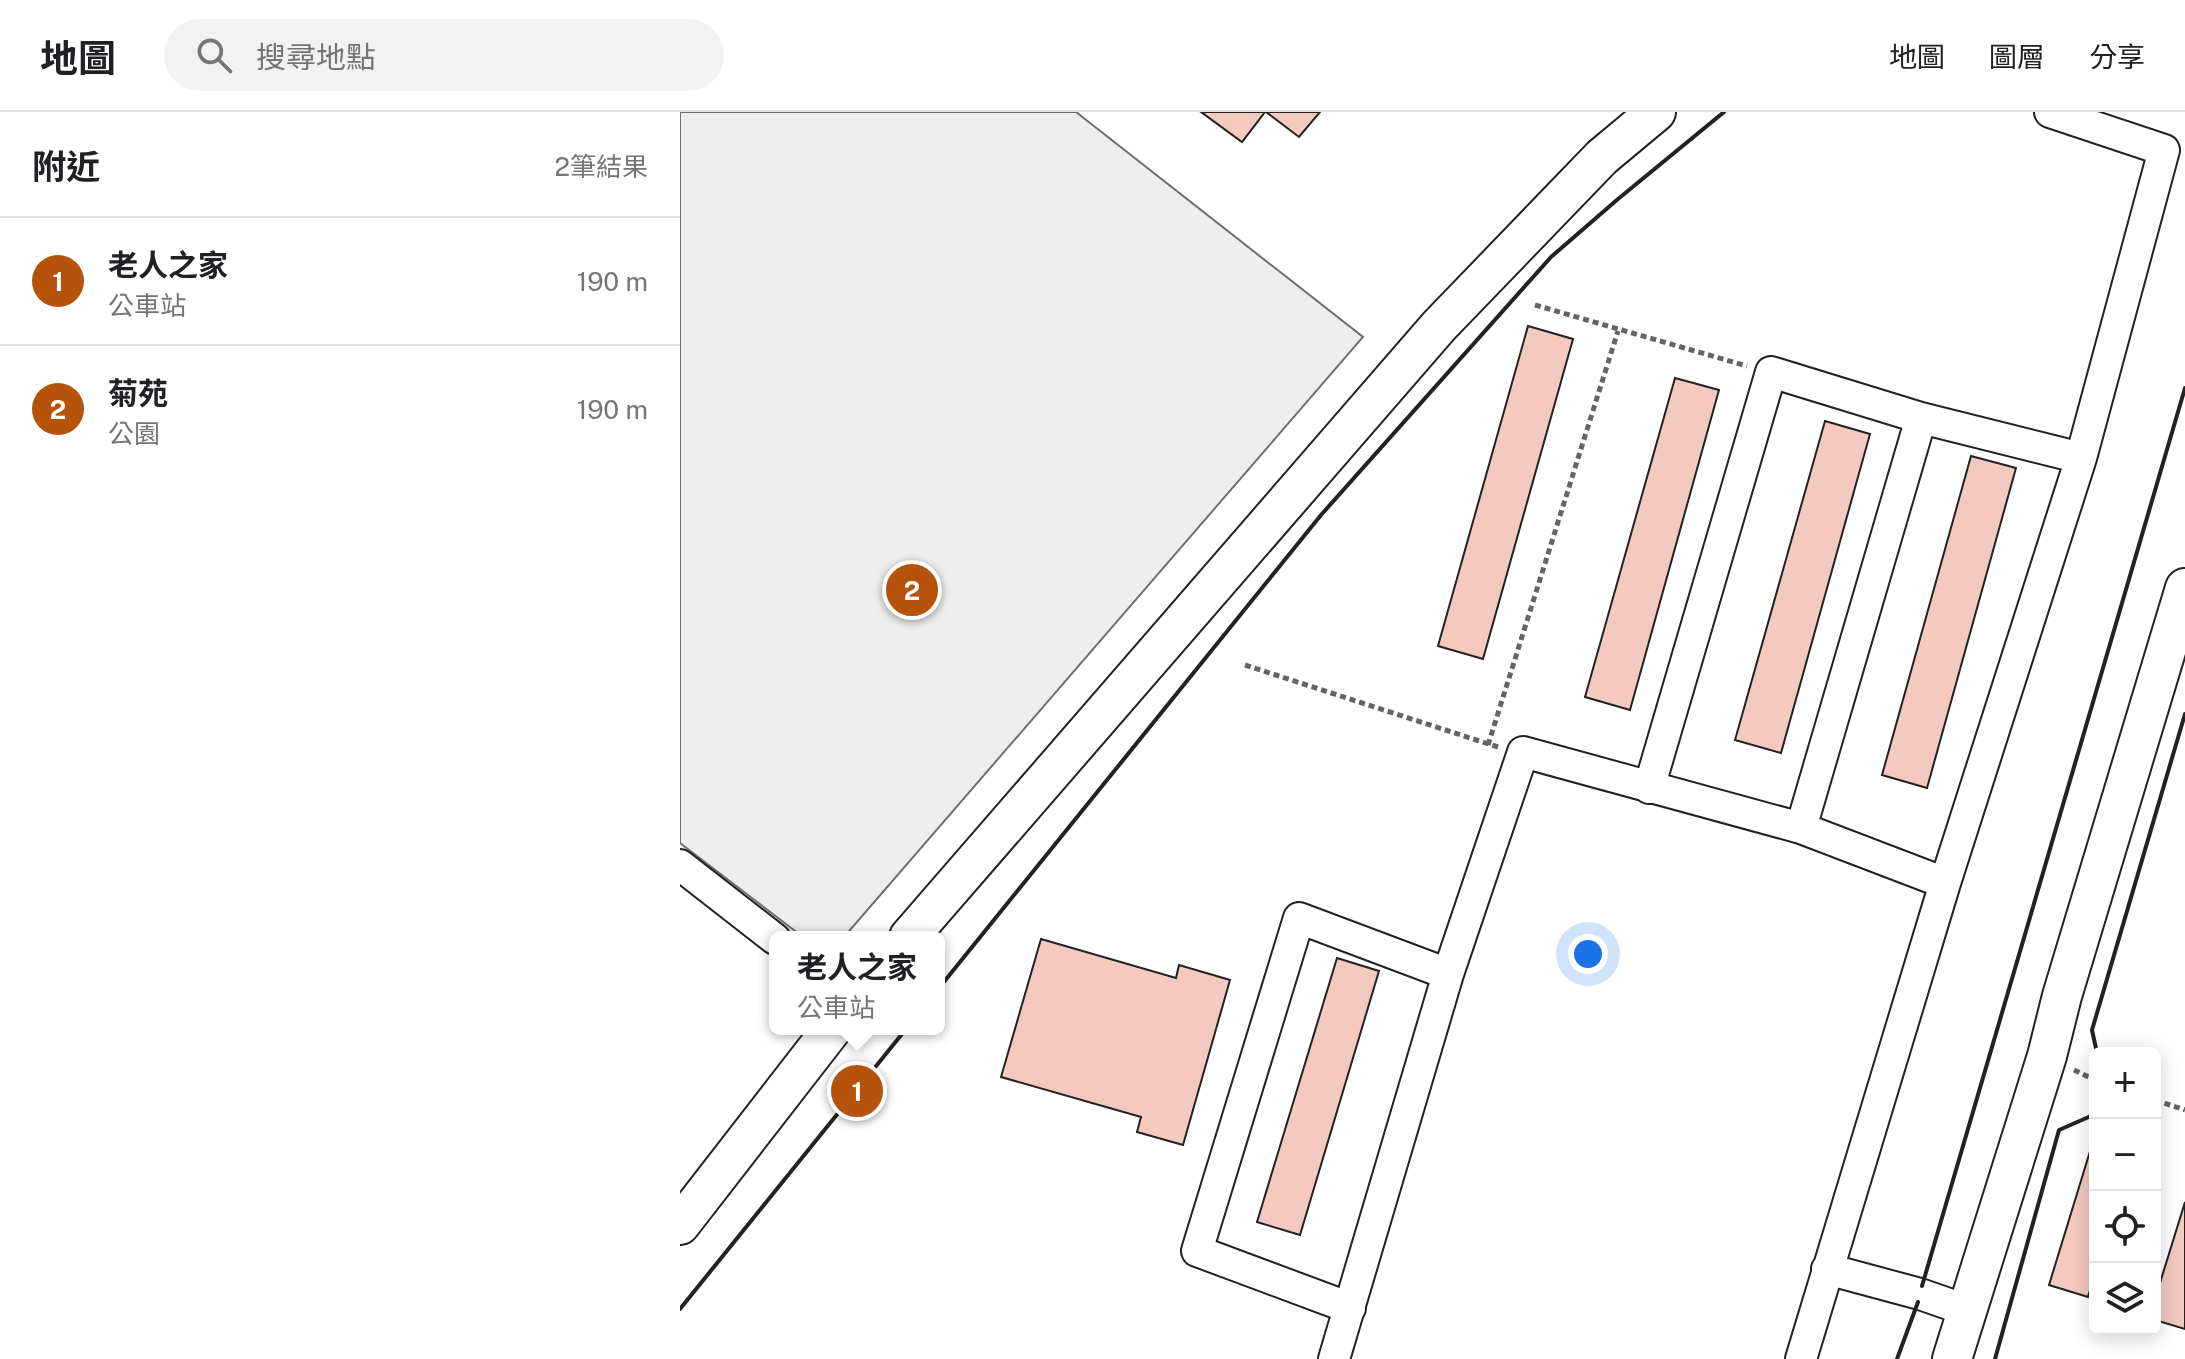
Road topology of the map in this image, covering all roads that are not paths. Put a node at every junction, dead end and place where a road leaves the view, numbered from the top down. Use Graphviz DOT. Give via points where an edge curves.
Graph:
graph roads {
  1 [pos="1656,112"];
  2 [pos="2050,112"];
  3 [pos="1921,418"];
  4 [pos="2081,458"];
  5 [pos="2185,588"];
  6 [pos="1649,788"];
  7 [pos="1801,828"];
  8 [pos="680,865"];
  9 [pos="1945,883"];
  10 [pos="914,931"];
  11 [pos="769,934"];
  12 [pos="1448,974"];
  13 [pos="827,1035"];
  14 [pos="680,1225"];
  15 [pos="1827,1269"];
  16 [pos="1350,1308"];
  17 [pos="1966,1310"];
  18 [pos="1334,1359"];
  19 [pos="1801,1359"];
  20 [pos="1952,1359"];
  1 -- 10 [label="main road" via="1602,157 1439,326"];
  2 -- 4 [label="street" via="2164,150"];
  3 -- 4 [label="street"];
  3 -- 6 [label="street" via="1771,372"];
  3 -- 7 [label="street"];
  4 -- 9 [label="street"];
  5 -- 17 [label="main road"];
  6 -- 7 [label="street"];
  6 -- 12 [label="street" via="1523,752"];
  7 -- 9 [label="street"];
  8 -- 11 [label="street"];
  9 -- 15 [label="street"];
  12 -- 16 [label="street"];
  12 -- 16 [label="street" via="1299,918 1197,1251"];
  13 -- 14 [label="main road"];
  15 -- 17 [label="street"];
  15 -- 19 [label="street"];
  16 -- 18 [label="street"];
  17 -- 20 [label="main road"];
}
